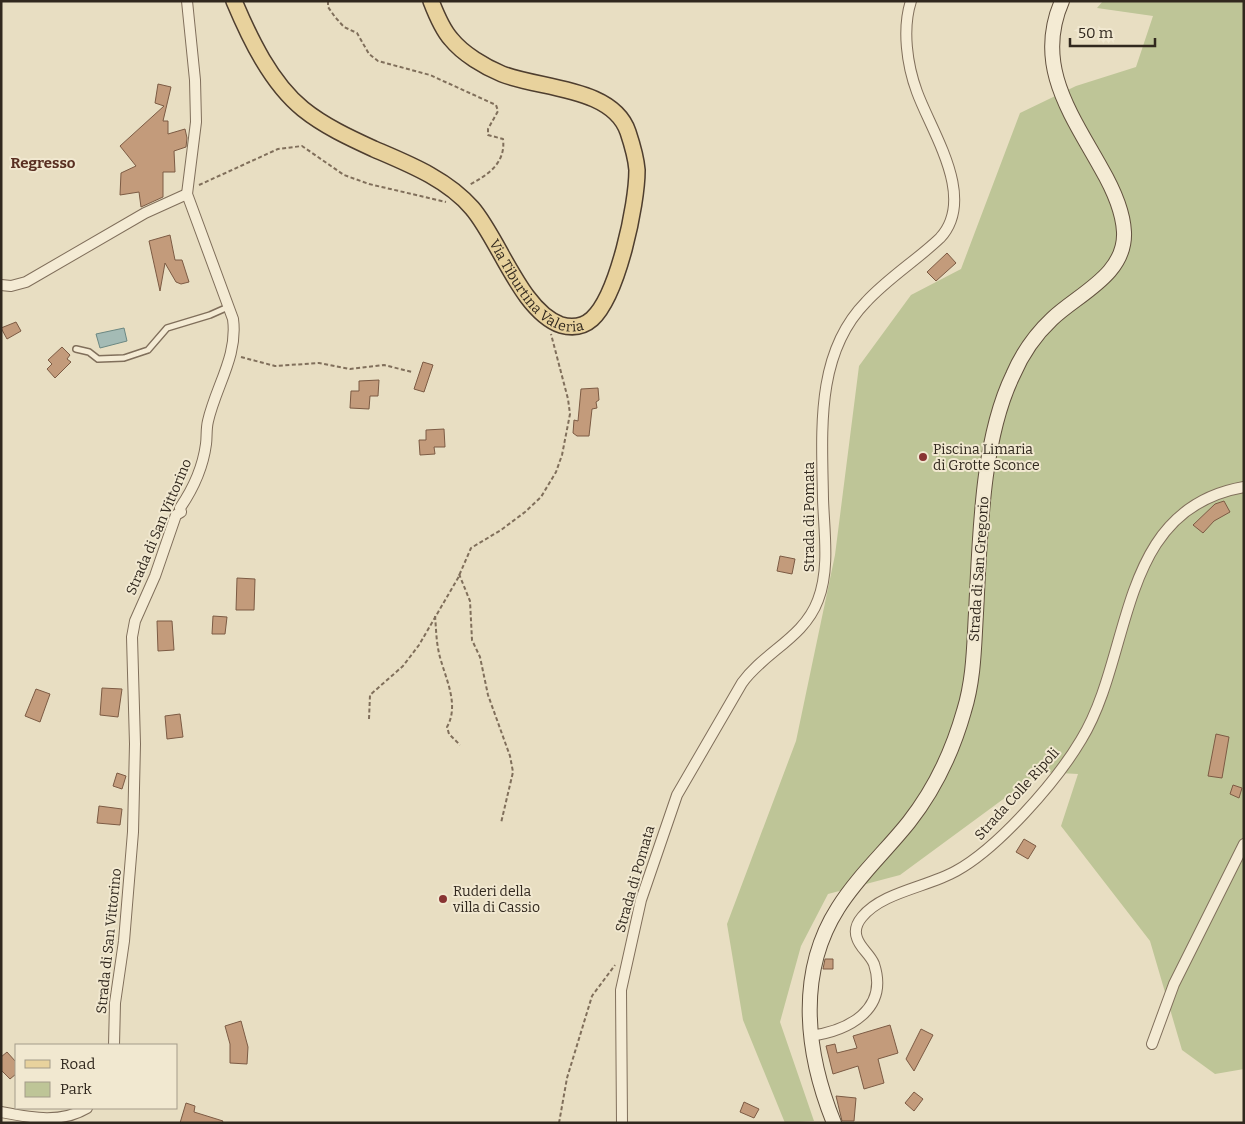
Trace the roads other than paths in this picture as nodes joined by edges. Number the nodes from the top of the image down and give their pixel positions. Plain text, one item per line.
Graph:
1 (187, 1) edge
2 (234, 1) edge
3 (431, 1) edge
4 (911, 1) edge
5 (1062, 1) edge
6 (188, 192) junction
7 (1, 285) edge
8 (228, 307) junction
9 (76, 349) dead end
10 (1244, 487) edge
11 (1244, 844) edge
12 (810, 1036) junction
13 (114, 1044) edge
14 (1152, 1044) dead end
15 (85, 1109) edge
16 (1, 1112) edge
17 (46, 1121) edge
18 (622, 1123) edge
19 (834, 1123) edge

1 - 6 street, Strada di San Vittorino
2 - 3 main road, Via Tiburtina Valeria
4 - 18 street, Strada di Pomata
5 - 12 street, Strada di San Gregorio
6 - 7 street
6 - 8 street, Strada di San Vittorino
8 - 9 lane
8 - 13 street, Strada di San Vittorino
10 - 12 street, Strada Colle Ripoli
11 - 14 street
12 - 19 street, Strada di San Gregorio
15 - 17 street
16 - 17 street

